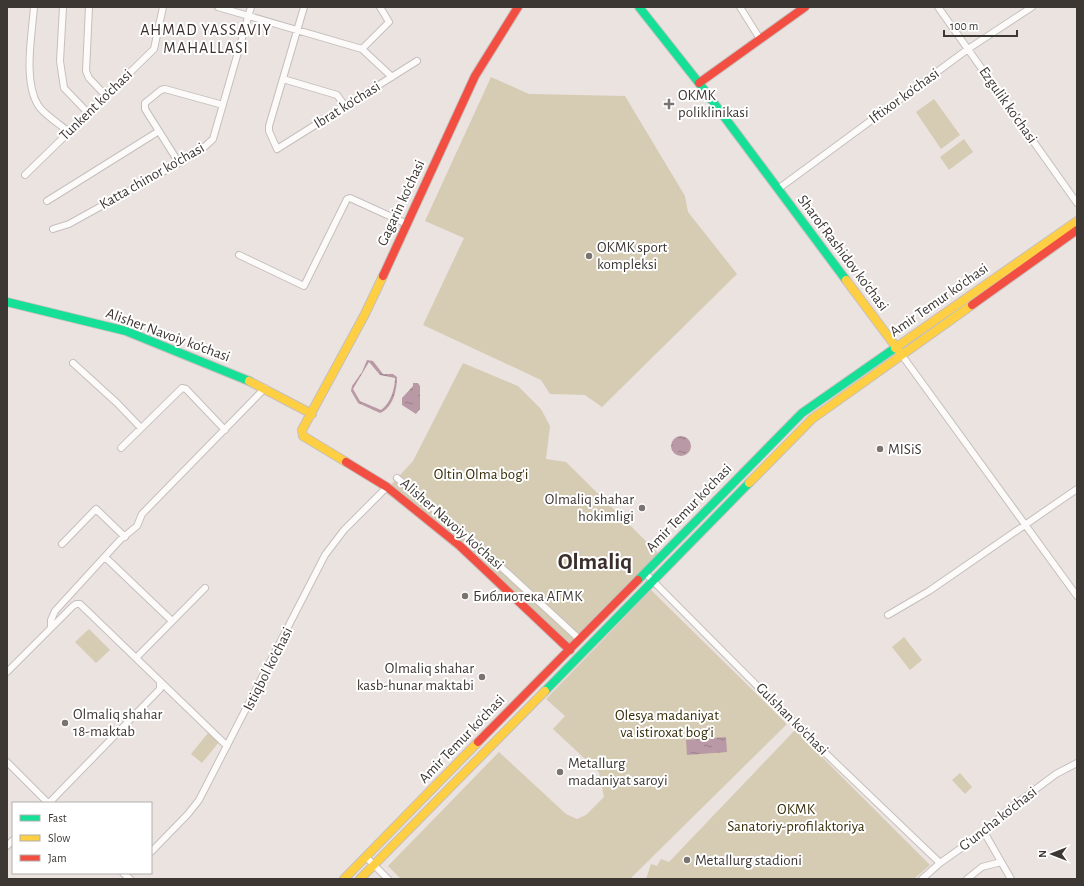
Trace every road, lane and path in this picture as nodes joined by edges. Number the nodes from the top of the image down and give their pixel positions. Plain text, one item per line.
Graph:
1 (34, 7) edge
2 (63, 7) edge
3 (90, 7) edge
4 (163, 7) edge
5 (218, 7) edge
6 (250, 7) edge
7 (304, 7) edge
8 (380, 7) edge
9 (518, 7) edge
10 (639, 7) edge
11 (740, 7) edge
12 (805, 7) edge
13 (938, 7) edge
14 (1032, 7) edge
15 (248, 16) junction
16 (297, 30) junction
17 (760, 39) junction
18 (362, 49) junction
19 (968, 49) junction
20 (417, 61) dead end
21 (392, 77) junction
22 (283, 79) junction
23 (699, 83) junction
24 (106, 96) junction
25 (223, 105) junction
26 (345, 106) junction
27 (88, 113) junction
28 (159, 131) junction
29 (68, 132) junction
30 (179, 163) junction
31 (25, 175) dead end
32 (778, 189) junction
33 (47, 201) dead end
34 (1077, 204) edge
35 (1077, 221) edge
36 (407, 224) junction
37 (53, 229) dead end
38 (1077, 230) edge
39 (239, 256) dead end
40 (7, 302) edge
41 (899, 351) junction
42 (73, 363) dead end
43 (265, 388) junction
44 (312, 414) junction
45 (141, 428) junction
46 (225, 430) junction
47 (303, 436) joint
48 (121, 448) dead end
49 (397, 478) dead end
50 (387, 487) junction
51 (1077, 489) edge
52 (1026, 525) junction
53 (125, 537) junction
54 (62, 544) dead end
55 (105, 557) junction
56 (645, 573) junction
57 (652, 580) junction
58 (205, 588) dead end
59 (1077, 596) edge
60 (888, 615) dead end
61 (172, 622) junction
62 (52, 627) junction
63 (576, 636) dead end
64 (570, 650) junction
65 (136, 658) junction
66 (7, 672) edge
67 (160, 683) junction
68 (534, 686) junction
69 (541, 694) junction
70 (227, 746) junction
71 (468, 754) junction
72 (477, 759) junction
73 (7, 762) edge
74 (1077, 763) edge
75 (48, 802) edge
76 (50, 802) edge
77 (984, 832) junction
78 (152, 851) edge
79 (366, 857) junction
80 (1001, 862) junction
81 (940, 863) junction
82 (374, 865) junction
83 (344, 879) edge
84 (360, 879) edge
85 (388, 879) edge
86 (922, 879) edge
87 (966, 879) edge
88 (1011, 879) edge

1 - 29 street
2 - 27 street
3 - 24 street
4 - 24 street, Tunkent ko'chasi
5 - 15 street
6 - 15 street, Katta chinor ko'chasi
7 - 16 street
8 - 18 street
9 - 36 main road, Gagarin ko'chasi
10 - 23 main road, Sharof Rashidov ko'chasi
11 - 17 street
12 - 17 main road
13 - 19 street, Ezgulik ko'chasi
14 - 19 street, Iftixor ko'chasi
15 - 16 street
15 - 25 street, Katta chinor ko'chasi
16 - 18 street
16 - 22 street
17 - 23 main road
18 - 21 street
19 - 32 street, Iftixor ko'chasi
19 - 34 street, Ezgulik ko'chasi
20 - 21 street, Ibrat ko'chasi
21 - 26 street, Ibrat ko'chasi
22 - 26 street
22 - 26 street, Ibrat ko'chasi
23 - 32 main road, Sharof Rashidov ko'chasi
24 - 27 street, Tunkent ko'chasi
25 - 28 street
25 - 30 street, Katta chinor ko'chasi
27 - 29 street, Tunkent ko'chasi
28 - 30 street
28 - 33 street
29 - 31 street, Tunkent ko'chasi
30 - 37 street, Katta chinor ko'chasi
32 - 41 main road, Sharof Rashidov ko'chasi
35 - 41 main road, Amir Temur ko'chasi
36 - 39 street
36 - 44 main road, Gagarin ko'chasi
38 - 41 main road, Amir Temur ko'chasi
40 - 43 main road, Alisher Navoiy ko'chasi
41 - 52 street, Sharof Rashidov ko'chasi
41 - 56 main road, Amir Temur ko'chasi
41 - 57 main road, Amir Temur ko'chasi
42 - 45 street
43 - 44 main road, Alisher Navoiy ko'chasi
43 - 46 street
44 - 47 main road, Gagarin ko'chasi
45 - 46 street
45 - 48 street
46 - 53 street
47 - 50 main road, Alisher Navoiy ko'chasi
49 - 63 street
50 - 64 main road, Alisher Navoiy ko'chasi
50 - 70 street, Istiqbol ko'chasi
51 - 52 street
52 - 59 street, Sharof Rashidov ko'chasi
52 - 60 street
53 - 54 street
53 - 55 street
55 - 61 street
55 - 62 street
56 - 57 street, Gulshan ko'chasi
56 - 64 main road, Amir Temur ko'chasi
57 - 69 main road, Amir Temur ko'chasi
57 - 81 street, Gulshan ko'chasi
58 - 61 street
61 - 65 street
62 - 65 street
62 - 66 street
64 - 68 main road, Amir Temur ko'chasi
65 - 67 street
67 - 70 street
67 - 76 street
68 - 69 main road
68 - 71 main road, Amir Temur ko'chasi
69 - 72 main road, Amir Temur ko'chasi
70 - 78 street, Istiqbol ko'chasi
71 - 72 main road
71 - 79 main road, Amir Temur ko'chasi
72 - 82 main road, Amir Temur ko'chasi
73 - 75 street
74 - 77 street, G‘uncha ko'chasi
77 - 80 street
77 - 81 street, G‘uncha ko'chasi
79 - 82 street
79 - 83 main road, Amir Temur ko'chasi
80 - 87 street
80 - 88 street
81 - 86 street, G‘uncha ko'chasi
82 - 84 main road, Amir Temur ko'chasi
82 - 85 street

